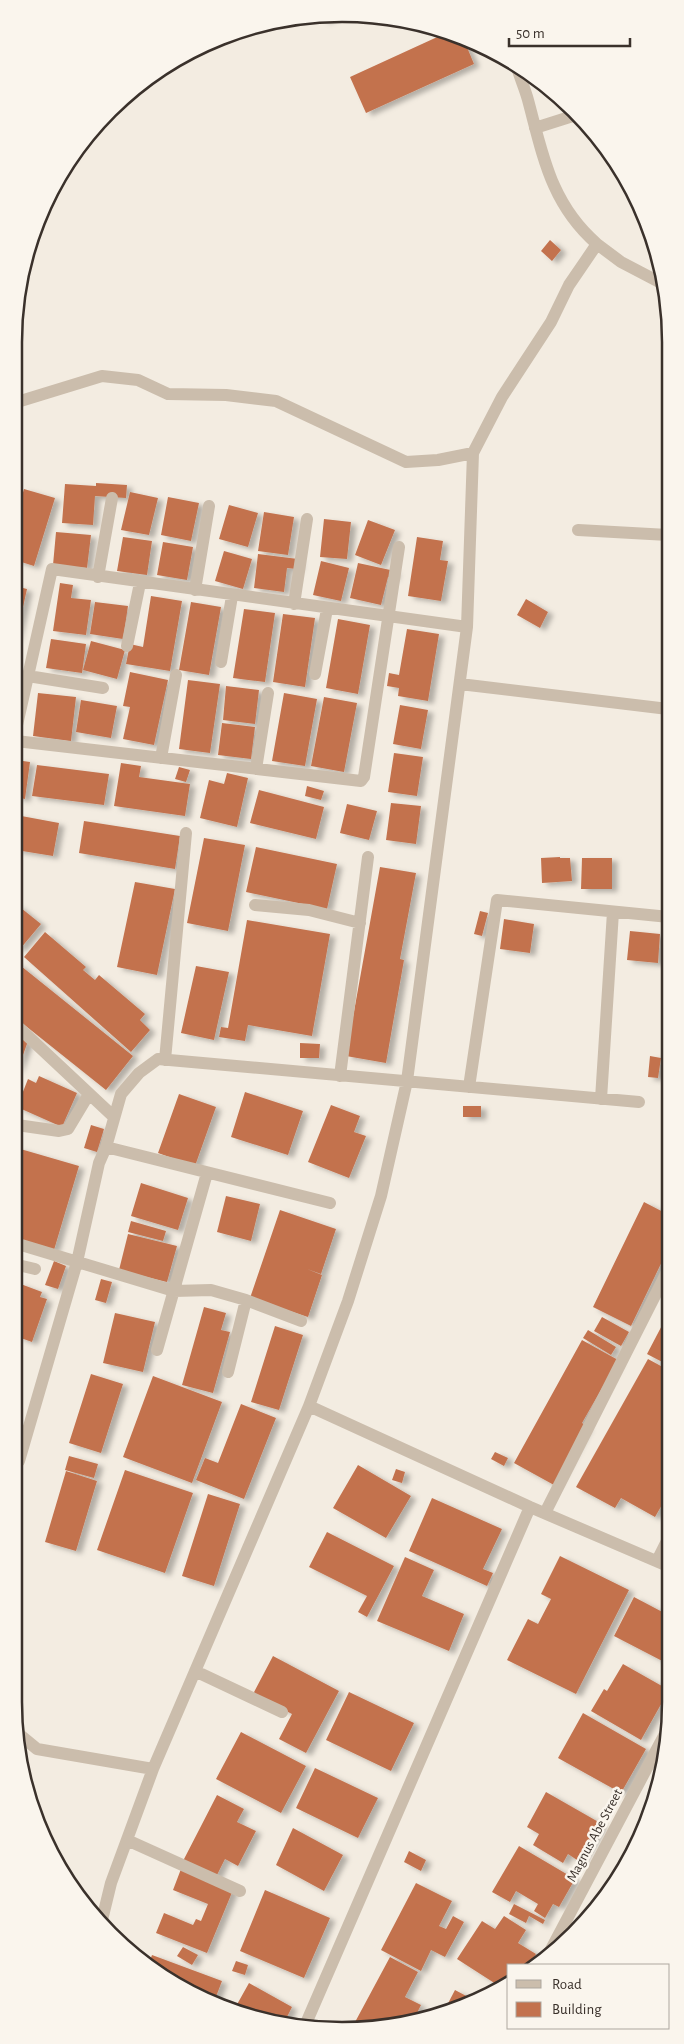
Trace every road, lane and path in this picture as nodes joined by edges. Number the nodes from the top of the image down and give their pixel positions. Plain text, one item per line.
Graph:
1 (521, 77) edge
2 (569, 117) edge
3 (535, 128) junction
4 (597, 244) junction
5 (655, 280) edge
6 (22, 401) edge
7 (473, 453) junction
8 (112, 498) dead end
9 (209, 506) dead end
10 (307, 519) dead end
11 (578, 530) dead end
12 (662, 535) edge
13 (399, 547) dead end
14 (98, 577) junction
15 (140, 583) junction
16 (195, 590) junction
17 (232, 596) junction
18 (294, 604) junction
19 (327, 609) junction
20 (389, 617) junction
21 (467, 628) junction
22 (127, 646) dead end
23 (221, 662) dead end
24 (315, 674) dead end
25 (176, 675) dead end
26 (28, 676) junction
27 (460, 684) junction
28 (103, 688) dead end
29 (268, 693) dead end
30 (22, 705) edge
31 (662, 709) edge
32 (22, 741) edge
33 (161, 758) junction
34 (256, 769) junction
35 (186, 833) dead end
36 (368, 857) dead end
37 (255, 905) dead end
38 (613, 912) junction
39 (662, 916) edge
40 (360, 923) junction
41 (22, 1031) edge
42 (165, 1060) junction
43 (340, 1076) junction
44 (407, 1081) junction
45 (469, 1087) junction
46 (89, 1094) junction
47 (602, 1099) junction
48 (639, 1102) dead end
49 (114, 1117) junction
50 (22, 1126) edge
51 (106, 1147) junction
52 (207, 1173) junction
53 (330, 1203) dead end
54 (22, 1245) edge
55 (77, 1262) junction
56 (22, 1266) edge
57 (35, 1269) dead end
58 (662, 1282) edge
59 (174, 1291) junction
60 (246, 1300) junction
61 (301, 1322) dead end
62 (157, 1350) dead end
63 (228, 1372) dead end
64 (309, 1406) junction
65 (22, 1451) edge
66 (530, 1507) junction
67 (545, 1513) junction
68 (662, 1551) edge
69 (657, 1561) junction
70 (662, 1563) edge
71 (195, 1671) junction
72 (282, 1712) dead end
73 (24, 1739) edge
74 (659, 1746) edge
75 (153, 1768) junction
76 (127, 1840) junction
77 (240, 1891) dead end
78 (103, 1914) edge
79 (557, 1939) edge
80 (308, 2020) edge

1 - 3 street
2 - 3 street
3 - 4 street
4 - 5 street
4 - 7 street
6 - 7 street
7 - 21 street
8 - 14 street
9 - 16 street
10 - 18 street
11 - 12 street
13 - 20 street
14 - 15 street
14 - 26 street
15 - 16 street
15 - 22 street
16 - 17 street
17 - 18 street
17 - 23 street
18 - 19 street
19 - 20 street
19 - 24 street
20 - 21 street
20 - 34 street
21 - 27 street
25 - 33 street
26 - 28 street
26 - 30 street
27 - 31 street
27 - 44 street
29 - 34 street
32 - 33 street
33 - 34 street
35 - 42 street
36 - 40 street
37 - 40 street
38 - 39 street
38 - 45 street
38 - 47 street
40 - 43 street
41 - 46 street
42 - 43 street
42 - 49 street
43 - 44 street
44 - 45 street
44 - 64 street
45 - 47 street
46 - 49 street
46 - 50 street
47 - 48 street
49 - 51 street
51 - 52 street
51 - 55 street
52 - 53 street
52 - 59 street
54 - 55 street
55 - 59 street
55 - 65 street
56 - 57 street
58 - 67 street
59 - 60 street
59 - 62 street
60 - 61 street
60 - 63 street
64 - 66 street
64 - 71 street
66 - 67 street
66 - 80 street
67 - 69 street
68 - 69 street
69 - 70 street
71 - 72 street
71 - 75 street
73 - 75 street
74 - 79 street, Magnus Abe Street
75 - 76 street
76 - 77 street
76 - 78 street

